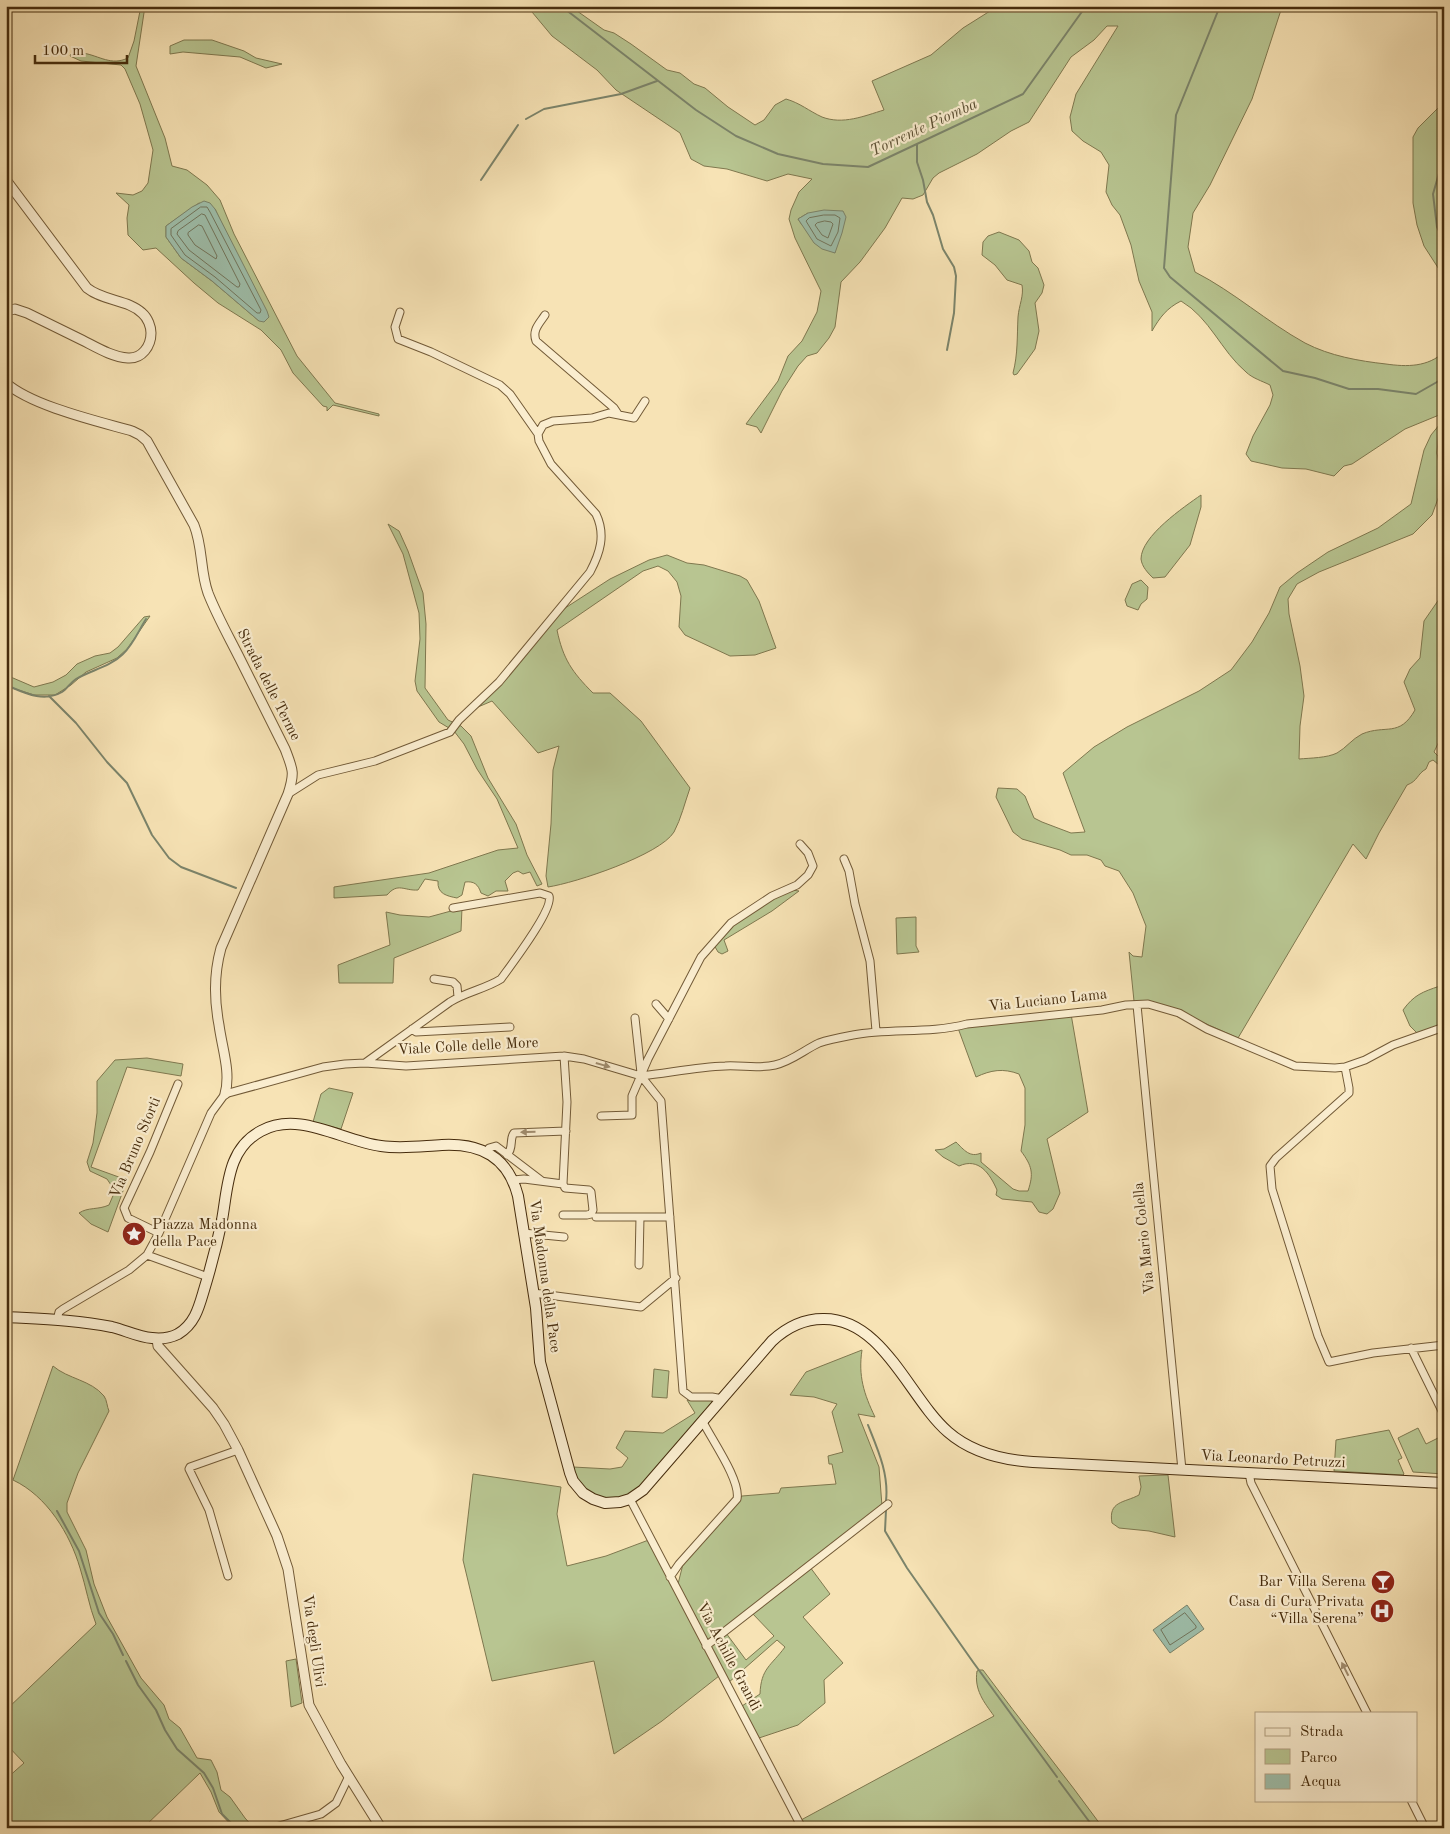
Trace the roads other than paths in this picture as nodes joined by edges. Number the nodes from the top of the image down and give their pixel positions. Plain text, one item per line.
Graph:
1 (6, 180) edge
2 (6, 311) edge
3 (400, 312) dead end
4 (545, 315) dead end
5 (6, 383) edge
6 (645, 401) dead end
7 (618, 414) junction
8 (538, 434) junction
9 (288, 794) junction
10 (800, 844) dead end
11 (844, 859) dead end
12 (453, 908) dead end
13 (434, 980) dead end
14 (458, 997) junction
15 (656, 1004) dead end
16 (1136, 1004) junction
17 (635, 1018) dead end
18 (670, 1019) junction
19 (510, 1027) dead end
20 (1444, 1027) edge
21 (412, 1029) junction
22 (876, 1031) junction
23 (564, 1056) junction
24 (365, 1063) junction
25 (1345, 1067) junction
26 (641, 1076) junction
27 (178, 1084) dead end
28 (225, 1094) junction
29 (601, 1116) dead end
30 (566, 1131) junction
31 (487, 1152) junction
32 (508, 1154) junction
33 (513, 1180) junction
34 (542, 1182) junction
35 (563, 1184) junction
36 (563, 1215) dead end
37 (596, 1217) dead end
38 (640, 1217) junction
39 (670, 1217) junction
40 (159, 1233) junction
41 (523, 1233) junction
42 (564, 1236) dead end
43 (147, 1255) junction
44 (639, 1265) dead end
45 (208, 1277) junction
46 (676, 1278) junction
47 (534, 1293) junction
48 (6, 1317) edge
49 (57, 1320) junction
50 (157, 1338) junction
51 (1444, 1345) edge
52 (1411, 1348) junction
53 (723, 1399) junction
54 (1444, 1415) edge
55 (703, 1422) junction
56 (238, 1450) junction
57 (1182, 1470) junction
58 (1249, 1474) junction
59 (1444, 1483) edge
60 (630, 1500) junction
61 (888, 1504) dead end
62 (228, 1576) dead end
63 (670, 1578) junction
64 (706, 1646) junction
65 (1366, 1712) edge
66 (350, 1776) junction
67 (1412, 1802) edge
68 (272, 1828) edge
69 (381, 1828) edge
70 (802, 1828) edge
71 (1425, 1828) edge

1 - 2 street
3 - 8 street
4 - 7 street
5 - 9 street, Strada delle Terme
6 - 7 street
7 - 8 street
8 - 9 street
9 - 28 street, Strada delle Terme
10 - 18 street
11 - 22 street
12 - 14 street
13 - 14 street
14 - 21 street
15 - 18 street
16 - 22 street, Via Luciano Lama
16 - 25 street, Via Luciano Lama
16 - 57 street, Via Mario Colella
17 - 26 street
18 - 26 street
19 - 21 street
20 - 25 street, Via Luciano Lama
21 - 24 street
22 - 26 street, Via Luciano Lama
23 - 24 street, Viale Colle delle More
23 -> 26 street, Viale Colle delle More
23 - 30 street
24 - 28 street, Viale Colle delle More
25 - 52 street
26 - 29 street
26 - 39 street
27 - 40 street, Via Bruno Storti
28 - 40 street
30 -> 32 street
30 - 35 street
31 - 32 street
31 - 33 main road, Via Madonna della Pace
31 - 45 main road, Via Madonna della Pace
32 - 34 street
33 - 34 street
33 - 41 main road, Via Madonna della Pace
34 - 35 street
35 - 36 street
37 - 38 street
38 - 39 street
38 - 44 street
39 - 46 street
40 - 43 street
41 - 42 street
41 - 47 main road, Via Madonna della Pace
43 - 45 street
43 - 49 street
45 - 50 main road, Via Madonna della Pace
46 - 47 street
46 - 53 street
47 - 60 main road, Via Madonna della Pace
48 - 49 main road, Via Madonna della Pace
49 - 50 main road, Via Madonna della Pace
50 - 56 street, Via degli Ulivi
51 - 52 street
52 - 54 street
53 - 55 main road
53 - 57 main road, Via Leonardo Petruzzi
55 - 60 main road
55 - 63 street
56 - 62 street
56 - 66 street, Via degli Ulivi
57 - 58 main road, Via Leonardo Petruzzi
58 - 59 main road, Via Leonardo Petruzzi
65 -> 58 street
60 - 63 street, Via Achille Grandi
61 - 64 street
63 - 64 street, Via Achille Grandi
64 - 70 street, Via Achille Grandi
66 - 68 street
66 - 69 street, Via degli Ulivi
67 - 71 street

